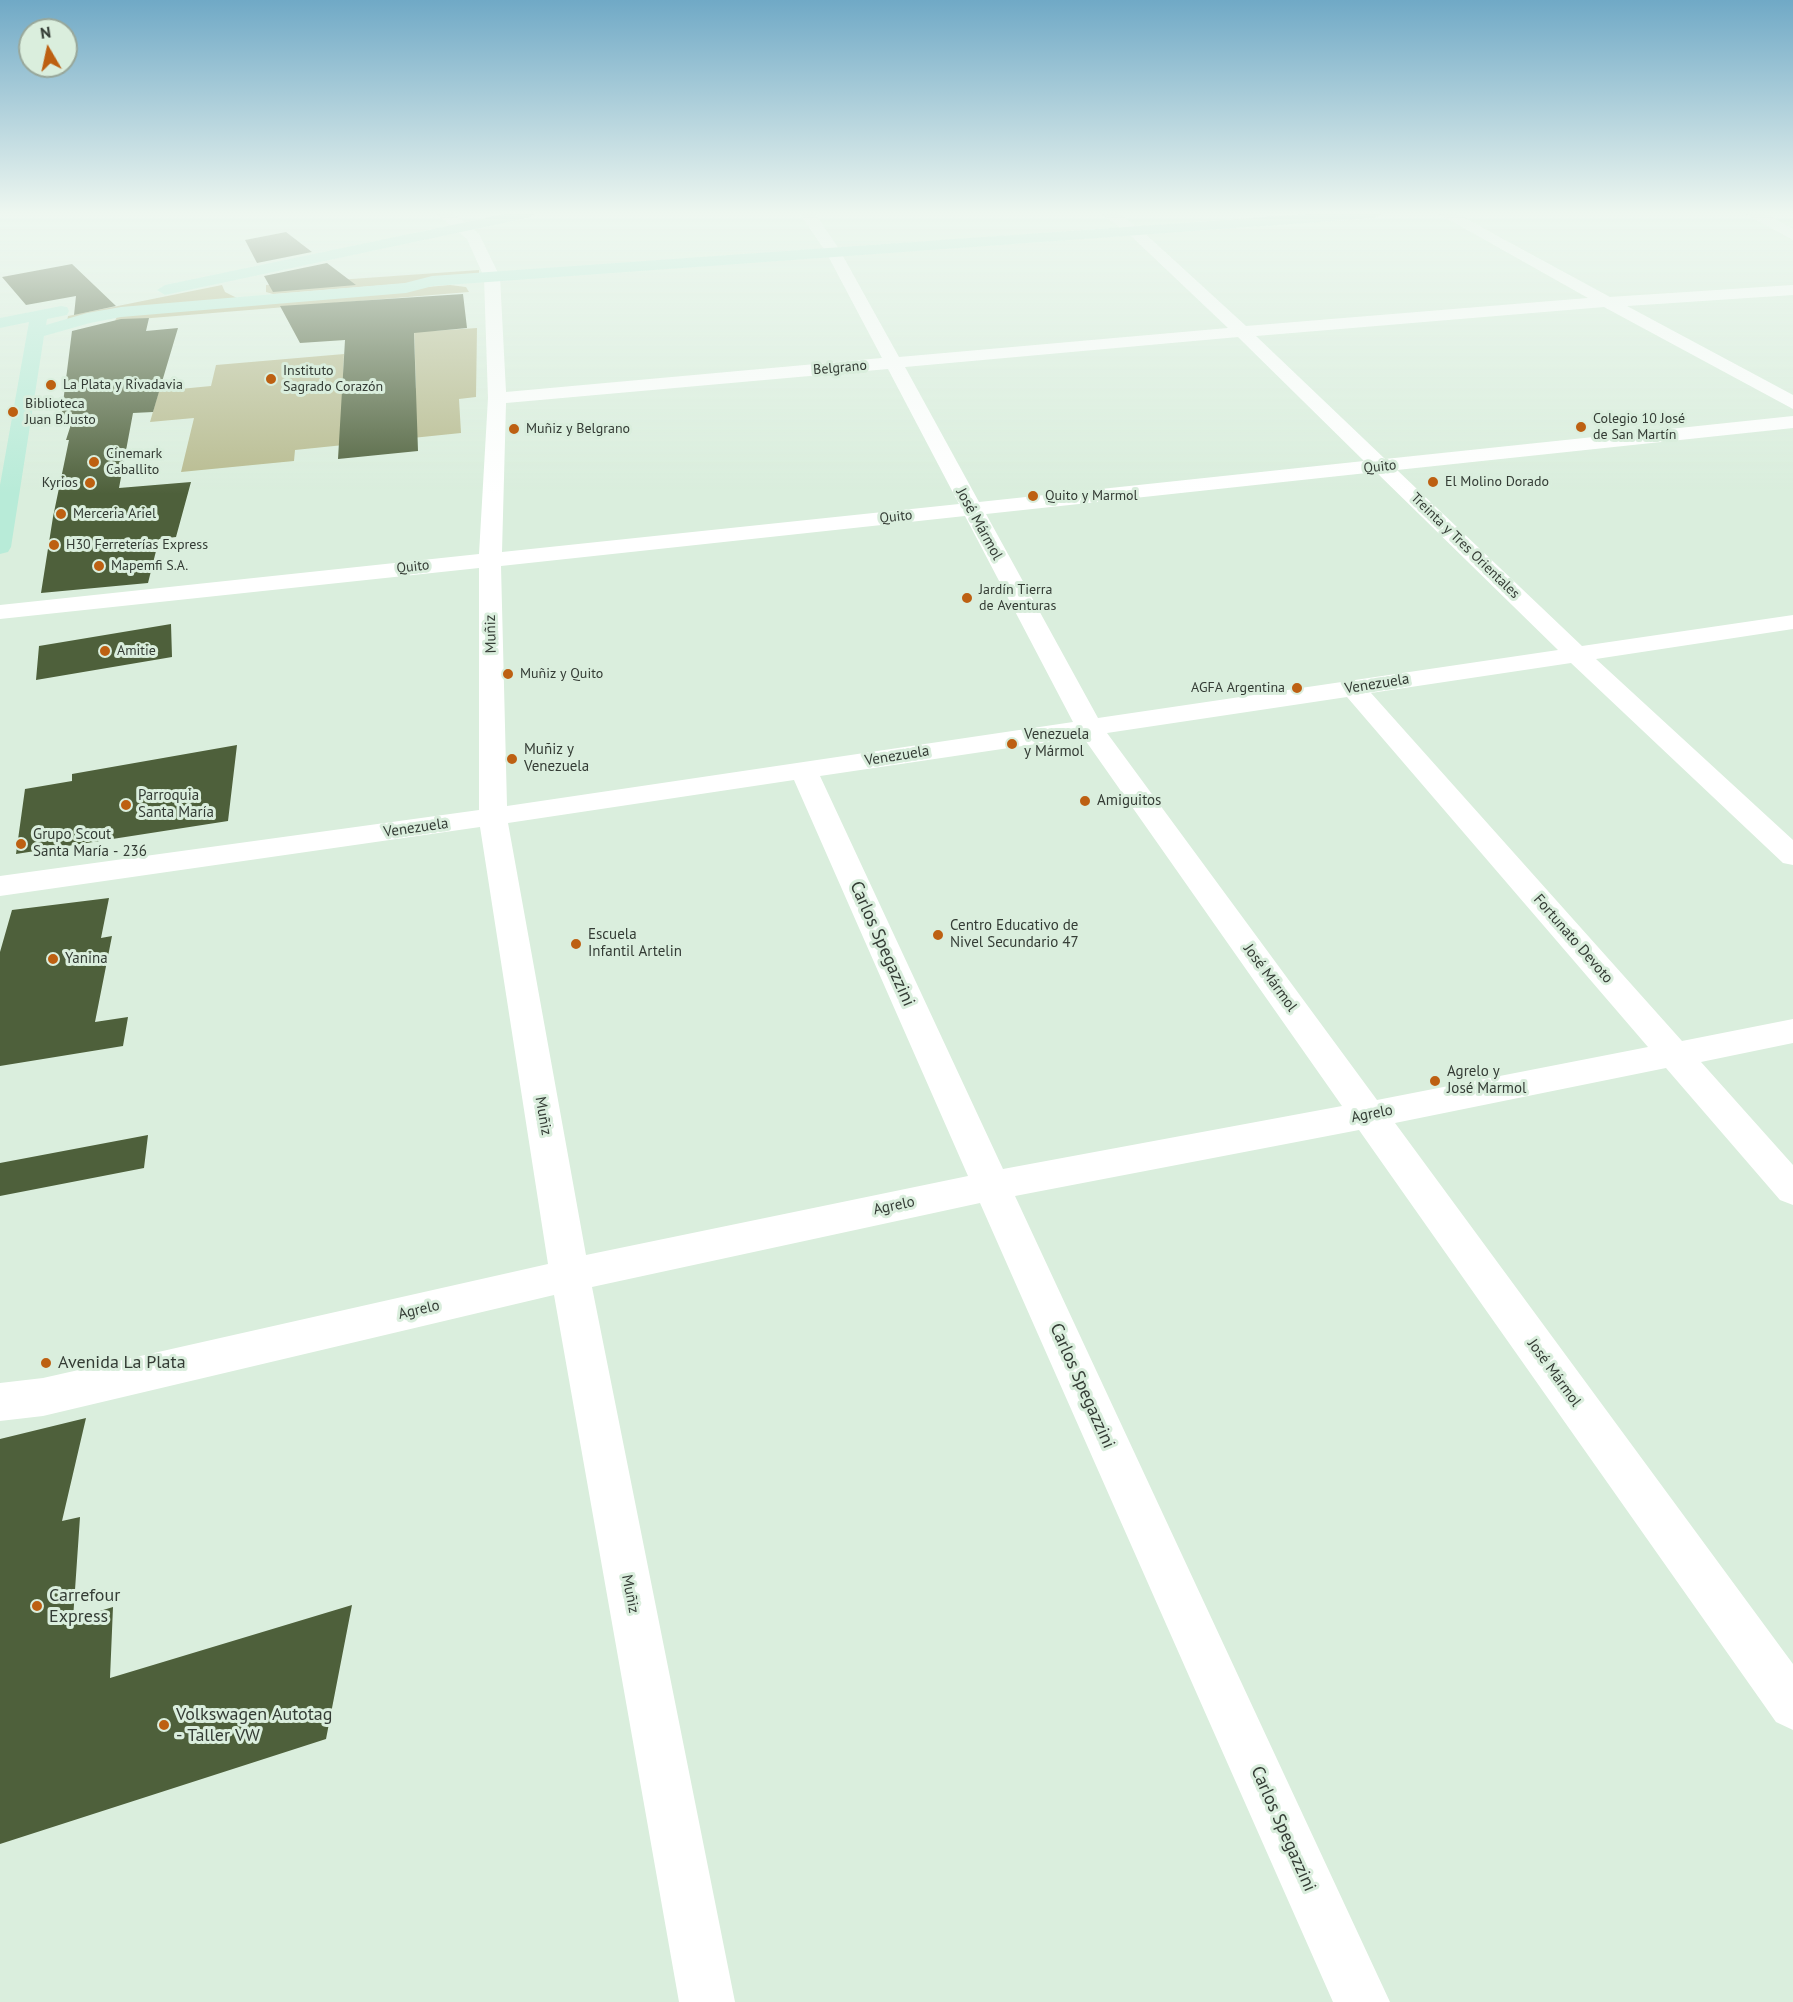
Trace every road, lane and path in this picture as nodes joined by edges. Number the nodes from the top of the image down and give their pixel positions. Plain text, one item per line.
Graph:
1 (105, 307) edge
2 (172, 307) edge
3 (493, 307) edge
4 (863, 307) edge
5 (1216, 307) edge
6 (1520, 307) edge
7 (1618, 307) edge
8 (0, 323) edge
9 (38, 324) junction
10 (1242, 332) junction
11 (892, 363) junction
12 (497, 398) junction
13 (1793, 403) edge
14 (1793, 422) edge
15 (1384, 467) junction
16 (970, 509) junction
17 (0, 547) edge
18 (490, 559) junction
19 (0, 612) edge
20 (1793, 622) edge
21 (1576, 654) junction
22 (1353, 688) junction
23 (1090, 728) junction
24 (803, 770) junction
25 (493, 817) junction
26 (1793, 856) edge
27 (0, 886) edge
28 (1793, 1030) edge
29 (1675, 1054) junction
30 (1368, 1115) junction
31 (991, 1186) junction
32 (1793, 1190) edge
33 (570, 1275) junction
34 (0, 1402) edge
35 (1793, 1705) edge
36 (707, 2002) edge
37 (1362, 2002) edge

1 - 9 main road
2 - 9 main road
3 - 12 street, Muñiz
4 - 11 street, José Mármol
5 - 10 street, Treinta y Tres Orientales
6 - 10 street, Belgrano
7 - 13 street
8 - 9 main road
9 - 17 main road
10 - 11 street, Belgrano
10 - 15 street, Treinta y Tres Orientales
11 - 12 street, Belgrano
11 - 16 street, José Mármol
12 - 18 street, Muñiz
14 - 15 street, Quito
15 - 16 street, Quito
15 - 21 street, Treinta y Tres Orientales
16 - 18 street, Quito
16 - 23 street, José Mármol
18 - 19 street, Quito
18 - 25 street, Muñiz
20 - 21 street, Venezuela
21 - 22 street, Venezuela
21 - 26 street, Treinta y Tres Orientales
22 - 23 street, Venezuela
22 - 29 street, Fortunato Devoto
23 - 24 street, Venezuela
23 - 30 street, José Mármol
24 - 25 street, Venezuela
24 - 31 street, Carlos Spegazzini
25 - 27 street, Venezuela
25 - 33 street, Muñiz
28 - 29 street, Agrelo
29 - 30 street, Agrelo
29 - 32 street, Fortunato Devoto
30 - 31 street, Agrelo
30 - 35 street, José Mármol
31 - 33 street, Agrelo
31 - 37 street, Carlos Spegazzini
33 - 34 street, Agrelo
33 - 36 street, Muñiz

